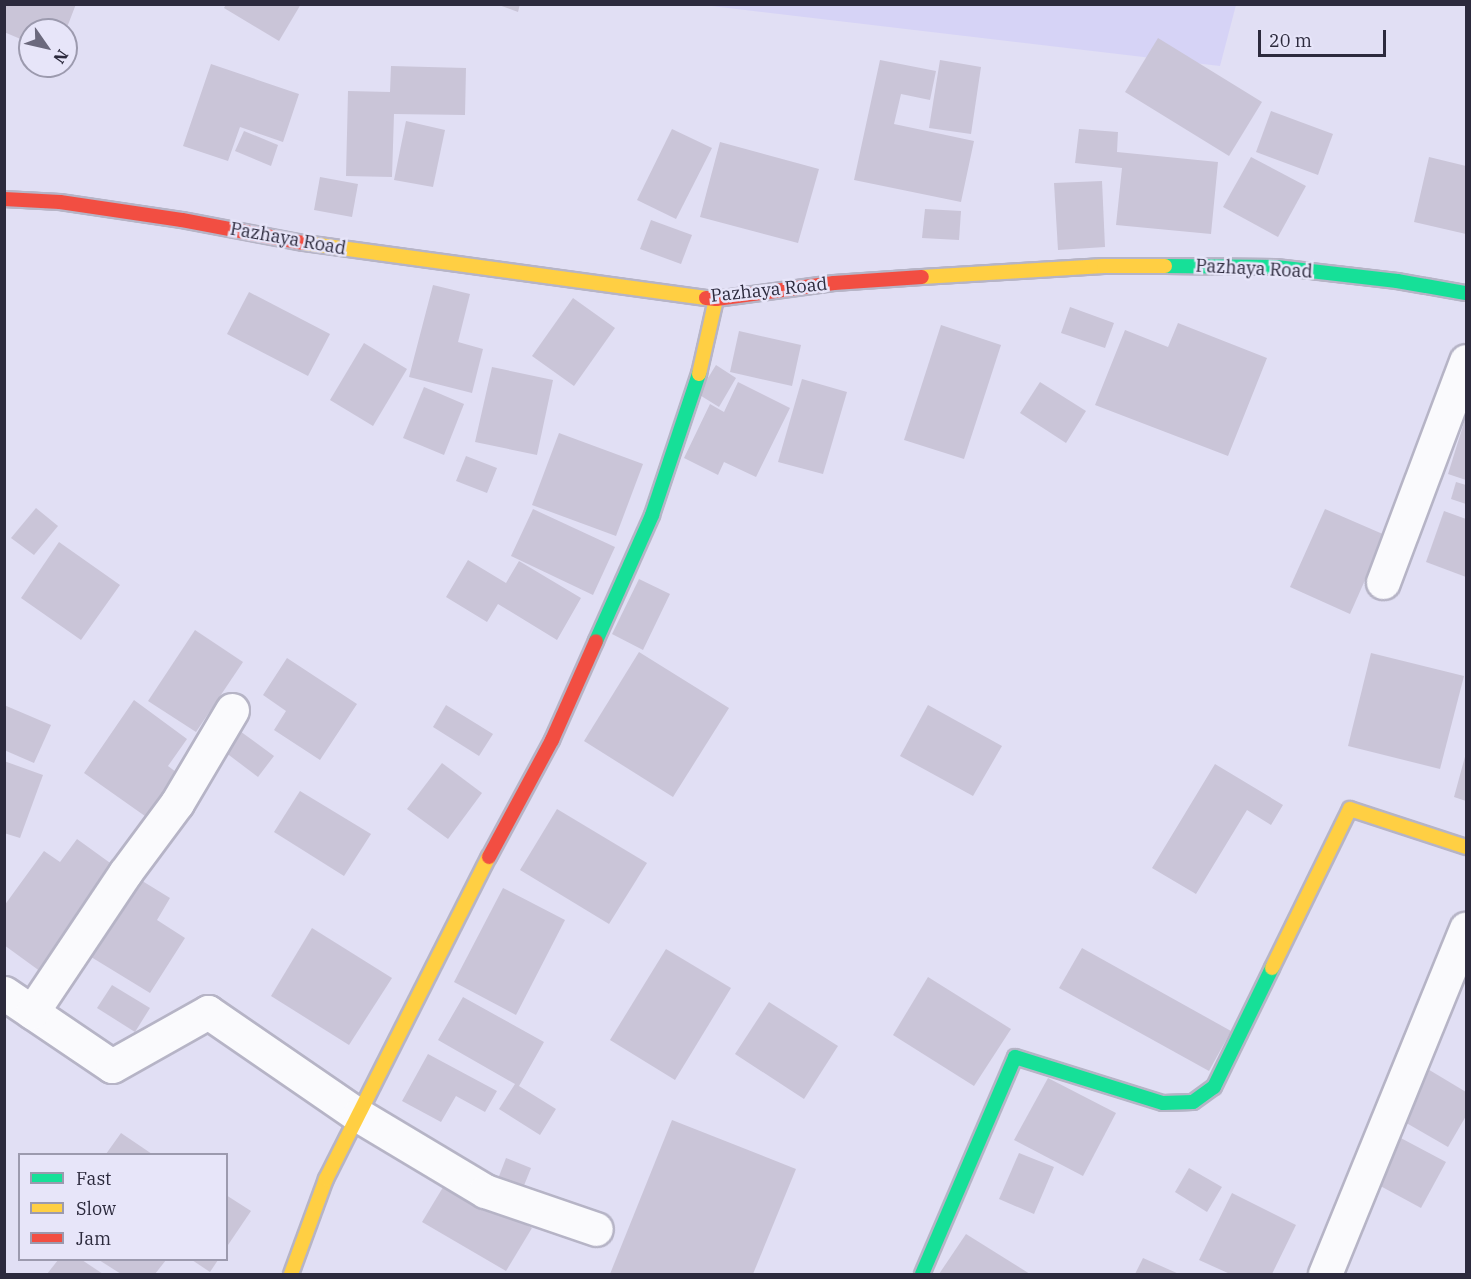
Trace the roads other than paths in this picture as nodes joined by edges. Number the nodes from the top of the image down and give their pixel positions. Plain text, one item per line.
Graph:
1 (4, 199) edge
2 (1467, 293) edge
3 (716, 299) junction
4 (1467, 361) edge
5 (1383, 582) dead end
6 (232, 710) dead end
7 (1467, 847) edge
8 (1467, 929) edge
9 (4, 993) edge
10 (32, 1011) junction
11 (358, 1115) junction
12 (596, 1229) dead end
13 (291, 1275) edge
14 (922, 1275) edge
15 (1325, 1275) edge

1 - 3 street, Pazhaya Road
2 - 3 street, Pazhaya Road
3 - 11 street
4 - 5 street
6 - 10 street
7 - 14 street
8 - 15 street
9 - 10 street
10 - 11 street
11 - 12 street
11 - 13 street

